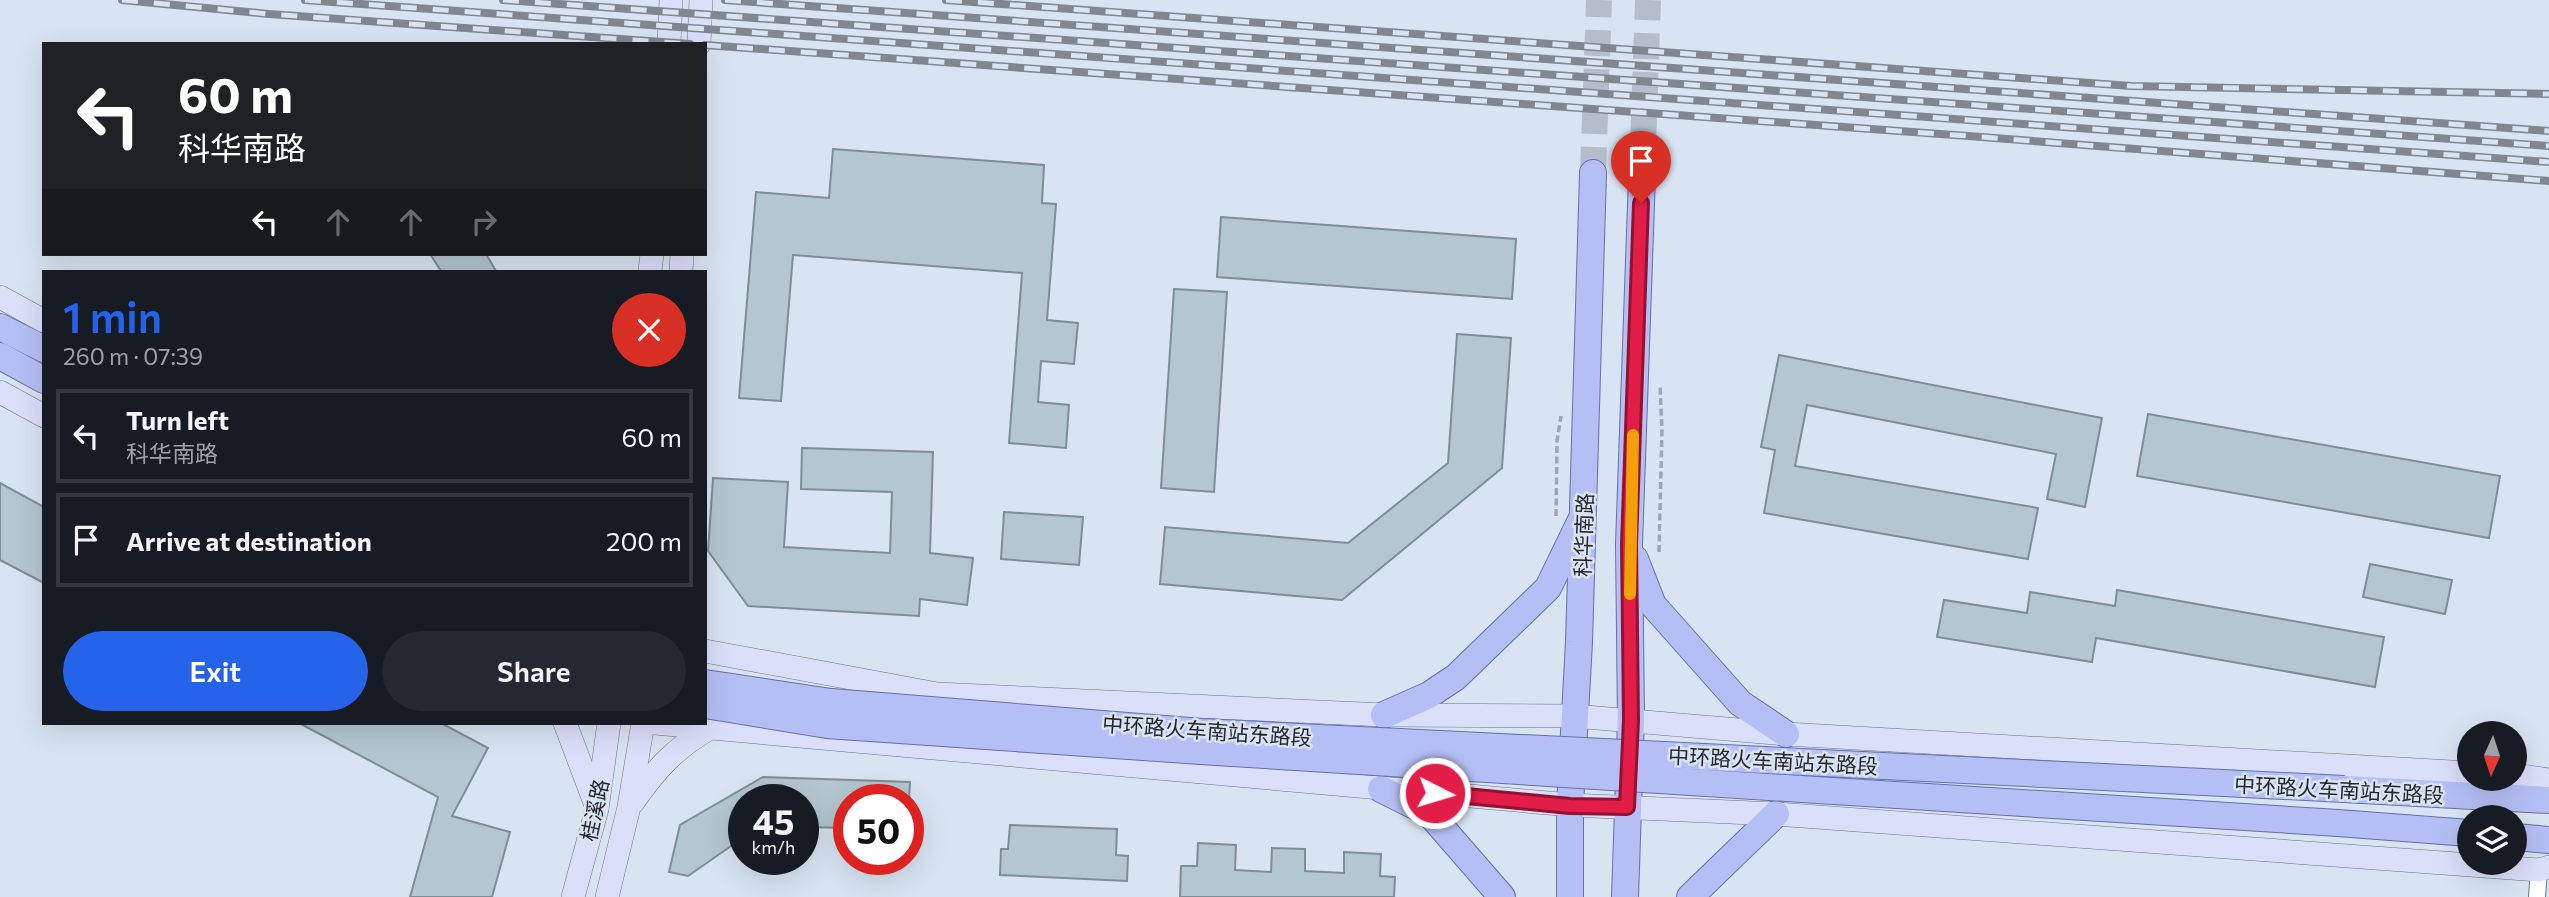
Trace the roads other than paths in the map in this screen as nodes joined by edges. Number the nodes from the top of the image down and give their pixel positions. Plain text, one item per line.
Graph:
1 (671, 0) edge
2 (701, 0) edge
3 (670, 42) edge
4 (699, 42) edge
5 (1593, 173) tunnel mouth
6 (1642, 176) tunnel mouth
7 (0, 297) edge
8 (42, 320) edge
9 (0, 327) edge
10 (42, 348) edge
11 (0, 356) edge
12 (42, 379) edge
13 (0, 392) edge
14 (42, 415) edge
15 (1583, 514) junction
16 (1629, 544) junction
17 (707, 651) edge
18 (707, 683) edge
19 (1384, 715) junction
20 (1574, 716) junction
21 (708, 717) edge
22 (1631, 720) junction
23 (566, 725) edge
24 (609, 725) edge
25 (642, 725) edge
26 (701, 725) edge
27 (1786, 734) junction
28 (2457, 772) edge
29 (2527, 777) edge
30 (2549, 780) edge
31 (1381, 789) junction
32 (2549, 800) edge
33 (1570, 806) junction
34 (629, 807) junction
35 (1627, 807) junction
36 (597, 809) junction
37 (1776, 814) junction
38 (2457, 832) edge
39 (2527, 838) edge
40 (2549, 840) edge
41 (2544, 869) edge
42 (573, 897) edge
43 (607, 897) edge
44 (1502, 897) edge
45 (1570, 897) edge
46 (1625, 897) edge
47 (1689, 897) edge
48 (2537, 897) edge

1 - 3 main road
2 - 4 main road
5 - 15 main road, 科华南路
6 - 16 main road
7 - 8 main road
9 - 10 main road
11 - 12 main road
13 - 14 main road
15 - 19 main road
15 - 20 main road, 科华南路
16 - 22 main road
16 - 27 main road
17 - 19 main road
18 - 32 main road, 中环路火车南站东路段, bridge
19 - 20 main road
20 - 22 main road
20 - 33 main road, 科华南路
21 - 31 main road
21 - 38 main road, 中环路火车南站东路段, bridge
22 - 27 main road
22 - 35 main road
23 - 36 main road
24 - 36 main road, 桂溪路
25 - 34 main road, 桂溪路
26 - 34 main road
27 - 28 main road
29 - 30 main road
31 - 33 main road
31 - 44 main road
33 - 35 main road
33 - 45 main road, 科华南路
34 - 43 main road, 桂溪路
35 - 37 main road
35 - 46 main road
36 - 42 main road, 桂溪路
37 - 41 main road
37 - 47 main road
39 - 40 main road
41 - 48 street

